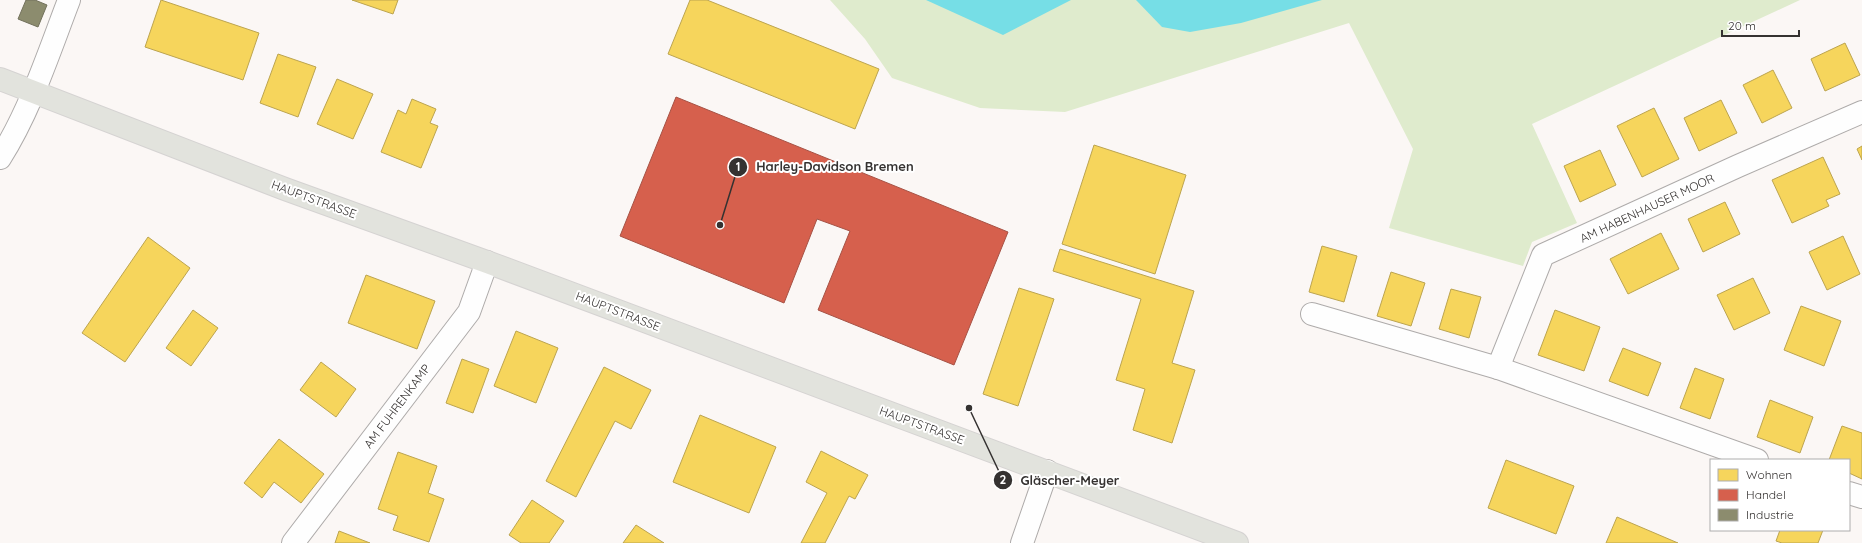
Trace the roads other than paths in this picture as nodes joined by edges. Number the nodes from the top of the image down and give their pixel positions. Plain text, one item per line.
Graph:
1 (69, 0) edge
2 (0, 79) edge
3 (33, 91) junction
4 (1862, 112) edge
5 (0, 158) edge
6 (488, 262) junction
7 (1312, 314) dead end
8 (1498, 368) junction
9 (1754, 459) edge
10 (1047, 471) junction
11 (1850, 493) edge
12 (1862, 497) edge
13 (293, 543) edge
14 (1022, 543) edge
15 (1237, 543) edge

1 - 3 street
2 - 3 main road, HAUPTSTRASSE
3 - 5 street
3 - 6 main road, HAUPTSTRASSE
4 - 8 street, AM HABENHAUSER MOOR
6 - 10 main road, HAUPTSTRASSE
6 - 13 street, AM FUHRENKAMP
7 - 8 street
8 - 9 street
10 - 14 street
10 - 15 main road, HAUPTSTRASSE
11 - 12 street

